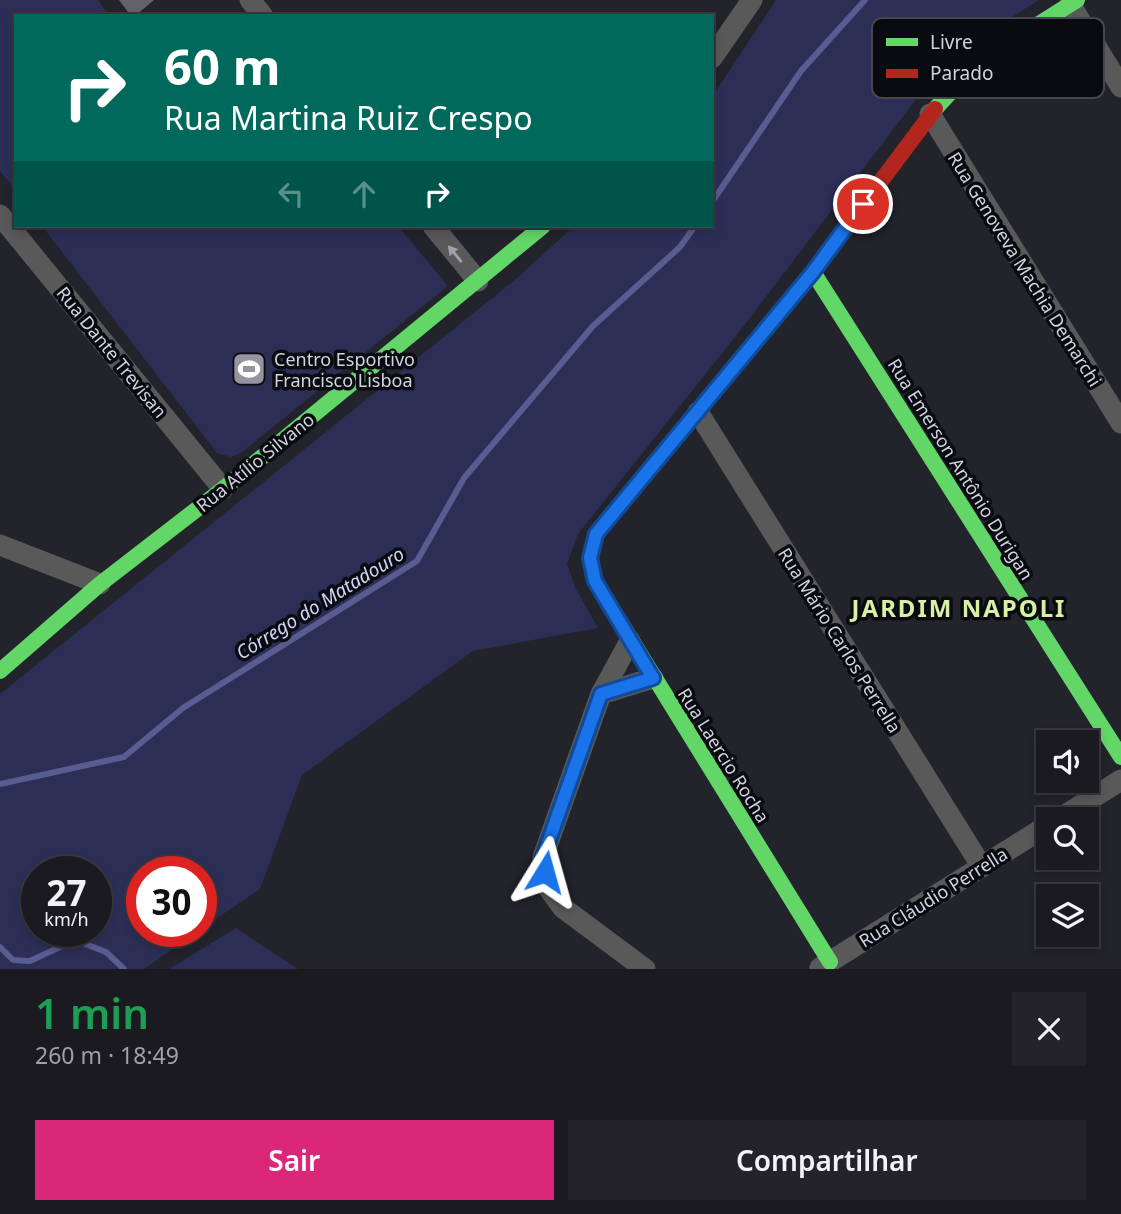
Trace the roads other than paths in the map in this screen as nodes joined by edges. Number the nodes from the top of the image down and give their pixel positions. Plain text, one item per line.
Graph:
1 (752, 0) edge
2 (1074, 2) edge
3 (1049, 18) edge
4 (1083, 18) edge
5 (714, 55) edge
6 (1104, 57) edge
7 (1121, 88) edge
8 (945, 98) edge
9 (930, 114) junction
10 (0, 215) edge
11 (435, 228) edge
12 (541, 228) edge
13 (813, 272) junction
14 (478, 281) junction
15 (698, 412) junction
16 (1121, 423) edge
17 (223, 489) junction
18 (0, 545) edge
19 (100, 584) junction
20 (630, 642) junction
21 (0, 671) edge
22 (653, 678) junction
23 (601, 694) junction
24 (1121, 757) edge
25 (1121, 780) edge
26 (1078, 807) edge
27 (1036, 833) edge
28 (982, 867) junction
29 (824, 965) edge
30 (645, 969) edge

1 - 5 street
2 - 3 street, Rua Laercio Rocha
2 - 4 street
6 - 7 street
8 - 9 street, Rua Laercio Rocha
9 - 13 street, Rua Laercio Rocha
9 - 16 street, Rua Genoveva Machia Demarchi
10 - 17 street, Rua Dante Trevisan
14 -> 11 street
12 - 14 street, Rua Atílio Silvano
13 - 15 street, Rua Laercio Rocha
13 - 24 street, Rua Emerson Antônio Durigan
14 - 17 street, Rua Atílio Silvano
15 - 20 street, Rua Laercio Rocha
15 - 28 street, Rua Mário Carlos Perrella
17 - 19 street, Rua Atílio Silvano
18 - 19 street
19 - 21 street, Rua Atílio Silvano
20 - 22 street, Rua Laercio Rocha
20 - 23 street
22 - 23 street
22 - 29 street, Rua Laercio Rocha
23 - 30 street
25 - 26 street
27 - 28 street, Rua Cláudio Perrella
28 - 29 street, Rua Cláudio Perrella

